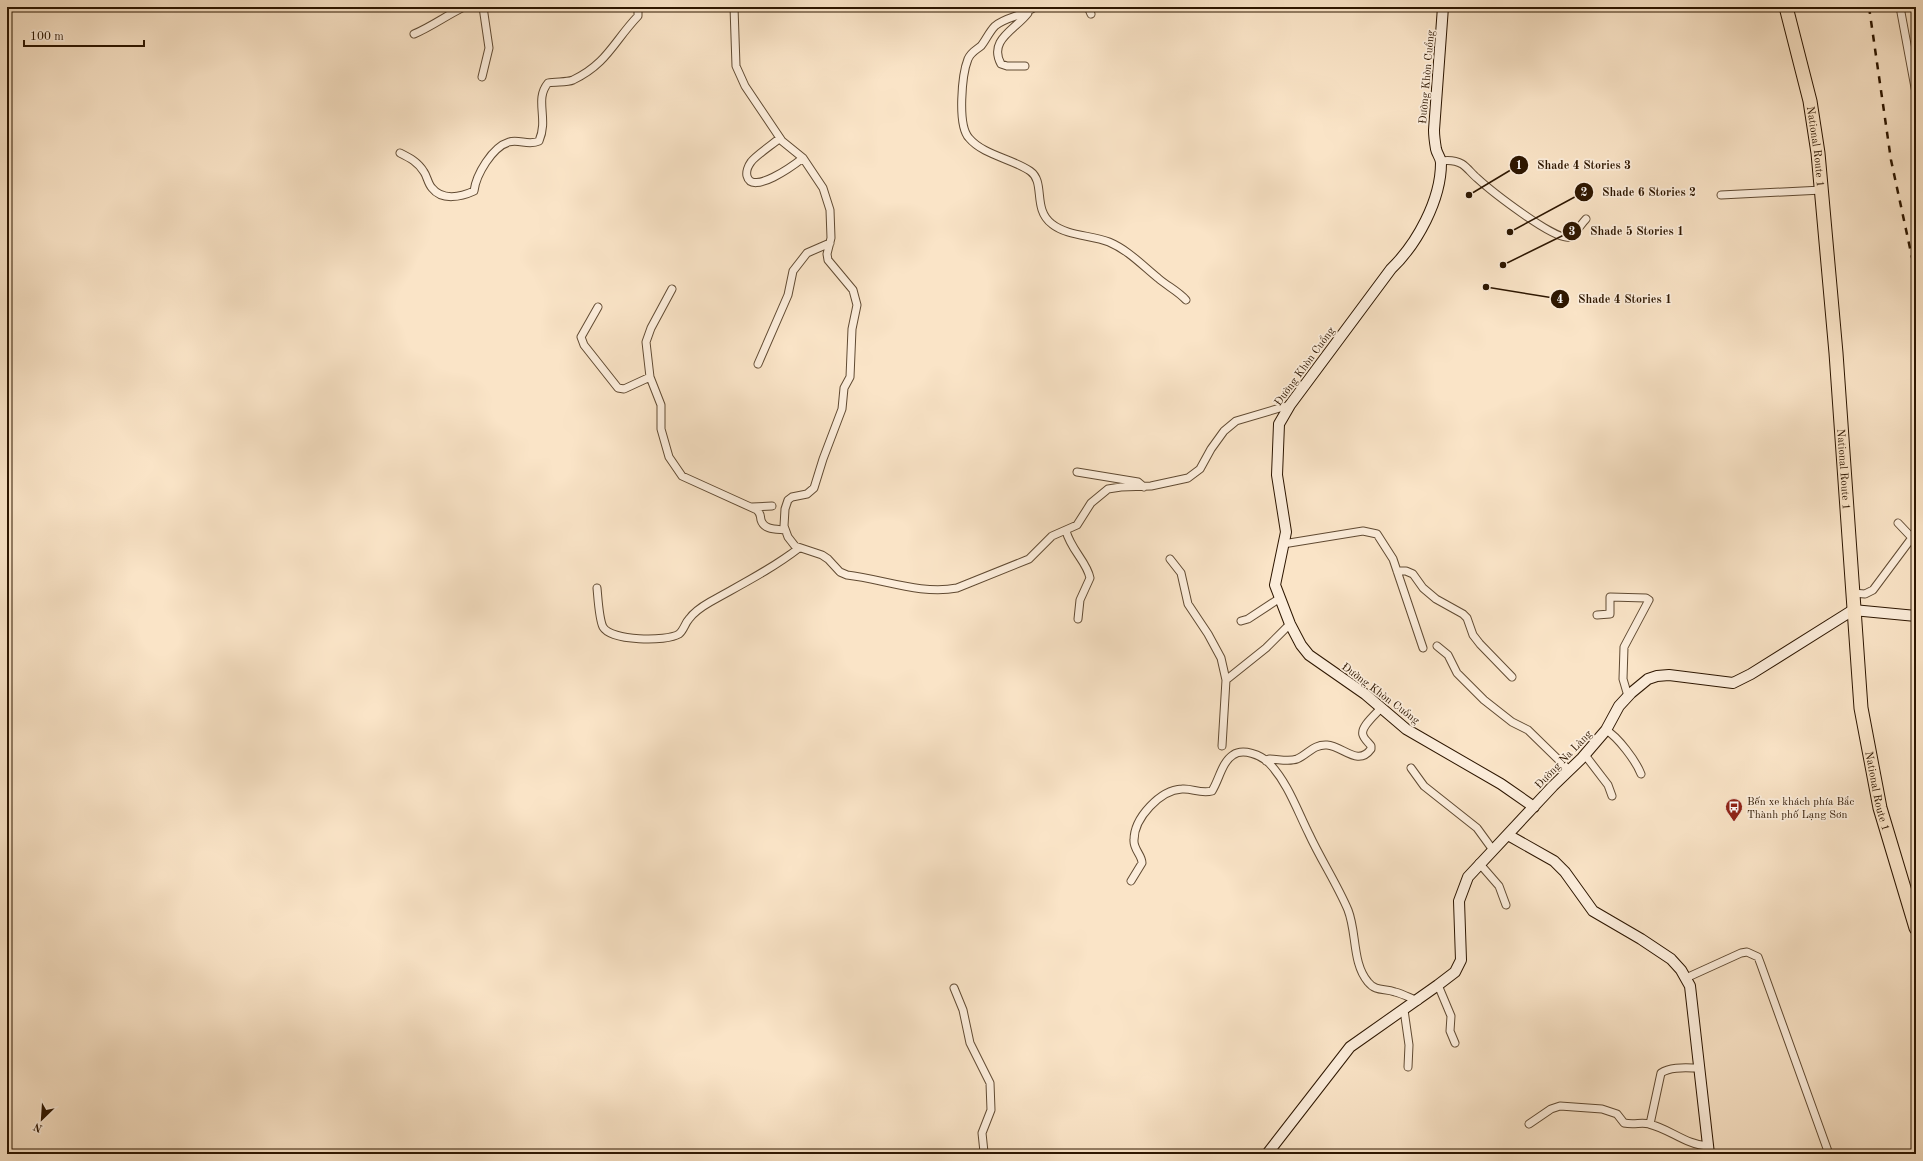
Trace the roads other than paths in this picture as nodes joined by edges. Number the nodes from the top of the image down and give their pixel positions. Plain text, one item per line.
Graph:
1 (464, 7) edge
2 (483, 7) edge
3 (638, 7) edge
4 (734, 7) edge
5 (1443, 7) edge
6 (1786, 7) edge
7 (1900, 7) edge
8 (1032, 9) edge
9 (414, 34) dead end
10 (1025, 66) dead end
11 (482, 77) dead end
12 (1916, 93) edge
13 (780, 138) junction
14 (400, 153) dead end
15 (803, 158) junction
16 (1441, 160) junction
17 (1822, 190) junction
18 (1721, 196) dead end
19 (1586, 219) dead end
20 (830, 243) junction
21 (672, 289) dead end
22 (1186, 300) dead end
23 (598, 307) dead end
24 (758, 364) dead end
25 (650, 377) junction
26 (1290, 405) junction
27 (1077, 472) dead end
28 (1144, 487) junction
29 (772, 506) dead end
30 (752, 508) junction
31 (1898, 523) dead end
32 (784, 530) junction
33 (1066, 531) junction
34 (1914, 541) edge
35 (1283, 544) junction
36 (799, 548) junction
37 (1170, 558) dead end
38 (1397, 571) junction
39 (597, 588) dead end
40 (1852, 593) junction
41 (1280, 598) junction
42 (1853, 610) junction
43 (1597, 616) dead end
44 (1916, 616) edge
45 (1078, 619) dead end
46 (1241, 621) dead end
47 (1290, 624) junction
48 (1437, 646) dead end
49 (1423, 648) dead end
50 (1512, 677) dead end
51 (1226, 680) junction
52 (1628, 696) junction
53 (1381, 708) junction
54 (1606, 730) junction
55 (1222, 746) dead end
56 (1585, 755) junction
57 (1266, 760) junction
58 (1411, 768) dead end
59 (1569, 770) junction
60 (1641, 774) dead end
61 (1612, 796) dead end
62 (1534, 806) junction
63 (1508, 834) junction
64 (1493, 850) junction
65 (1479, 863) junction
66 (1132, 881) dead end
67 (1506, 905) dead end
68 (1916, 928) edge
69 (1686, 978) junction
70 (1438, 985) junction
71 (954, 988) dead end
72 (1418, 1001) junction
73 (1404, 1010) junction
74 (1455, 1044) dead end
75 (1408, 1067) dead end
76 (1699, 1068) junction
77 (1529, 1124) dead end
78 (1650, 1124) junction
79 (1709, 1150) edge
80 (992, 1154) edge
81 (1267, 1154) edge
82 (1829, 1154) edge

1 - 9 street
2 - 11 street
3 - 14 street
4 - 13 street
5 - 16 street, Đường Khòn Cuổng
6 - 17 highway, National Route 1
7 - 12 street
8 - 10 street
8 - 22 street
13 - 15 street
13 - 15 street
15 - 20 street
16 - 19 street
16 - 26 street, Đường Khòn Cuổng
17 - 18 street
17 - 40 highway, National Route 1
20 - 24 street
20 - 32 street
21 - 25 street
23 - 25 street
25 - 30 street
26 - 28 street
26 - 35 street, Đường Khòn Cuổng
27 - 28 street
28 - 33 street
29 - 30 street
30 - 32 street
31 - 34 street
32 - 36 street
33 - 36 street
33 - 45 street
34 - 40 street
35 - 38 street
35 - 41 street, Đường Khòn Cuổng
36 - 39 street
37 - 51 street
38 - 49 street
38 - 50 street
40 - 42 highway, National Route 1
41 - 46 street
41 - 47 street, Đường Khòn Cuổng
42 - 44 street
42 - 52 street, Đường Na Làng
42 - 68 highway, National Route 1
43 - 52 street
47 - 51 street
47 - 53 street, Đường Khòn Cuổng
48 - 59 street
51 - 55 street
52 - 54 street, Đường Na Làng
53 - 57 street
53 - 62 street, Đường Khòn Cuổng
54 - 56 street, Đường Na Làng
54 - 60 street
56 - 59 street, Đường Na Làng
56 - 61 street
57 - 66 street
57 - 72 street
58 - 64 street
59 - 62 street, Đường Na Làng
62 - 63 street, Đường Na Làng
63 - 64 street, Đường Na Làng
63 - 69 street
64 - 65 street, Đường Na Làng
65 - 67 street
65 - 70 street, Đường Na Làng
69 - 76 street
69 - 82 street
70 - 72 street, Đường Na Làng
70 - 74 street
71 - 80 street
72 - 73 street, Đường Na Làng
73 - 75 street
73 - 81 street, Đường Na Làng
76 - 78 street
76 - 79 street
77 - 78 street
78 - 79 street

